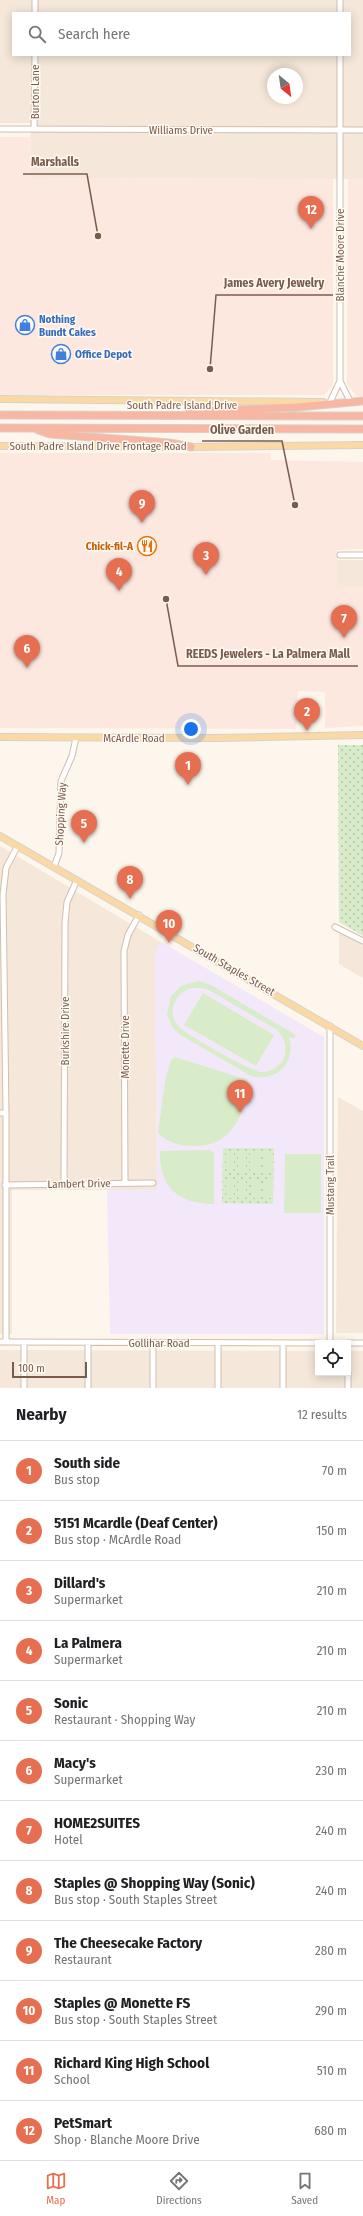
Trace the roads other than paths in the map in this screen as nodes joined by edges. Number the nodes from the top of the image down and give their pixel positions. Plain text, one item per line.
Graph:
1 (35, 0) edge
2 (340, 0) edge
3 (35, 12) edge
4 (340, 12) edge
5 (35, 56) edge
6 (340, 56) edge
7 (0, 129) edge
8 (34, 129) junction
9 (340, 130) junction
10 (363, 130) edge
11 (340, 381) junction
12 (0, 399) edge
13 (350, 401) junction
14 (363, 401) edge
15 (330, 402) junction
16 (0, 415) edge
17 (169, 416) junction
18 (363, 416) edge
19 (0, 428) edge
20 (32, 428) junction
21 (363, 429) edge
22 (363, 445) edge
23 (0, 446) edge
24 (191, 447) junction
25 (340, 555) dead end
26 (363, 555) edge
27 (363, 735) edge
28 (0, 737) edge
29 (76, 738) junction
30 (0, 836) edge
31 (17, 847) junction
32 (54, 867) junction
33 (77, 880) junction
34 (139, 915) junction
35 (335, 927) dead end
36 (363, 941) edge
37 (330, 1026) junction
38 (363, 1046) edge
39 (0, 1113) edge
40 (6, 1113) junction
41 (125, 1183) junction
42 (153, 1183) dead end
43 (6, 1185) junction
44 (64, 1185) junction
45 (330, 1340) edge
46 (3, 1342) edge
47 (24, 1342) junction
48 (88, 1342) junction
49 (152, 1343) junction
50 (218, 1343) junction
51 (284, 1343) junction
52 (315, 1343) edge
53 (351, 1343) edge
54 (363, 1343) edge
55 (348, 1376) edge
56 (24, 1388) edge
57 (88, 1388) edge
58 (153, 1388) edge
59 (218, 1388) edge
60 (283, 1388) edge
61 (348, 1388) edge

1 - 3 street
2 - 4 street
5 - 8 street, Burton Lane
6 - 9 street, Blanche Moore Drive
7 - 8 street, Williams Drive
8 - 9 street, Williams Drive
9 - 10 street, Williams Drive
9 - 11 street, Blanche Moore Drive
11 - 13 street, Blanche Moore Drive
11 - 15 street, Blanche Moore Drive
12 - 15 main road
13 - 14 main road
13 - 15 main road
14 - 17 highway
16 - 17 highway, South Padre Island Drive
17 - 18 highway, South Padre Island Drive
19 - 20 highway
20 - 21 highway
20 - 24 highway
22 - 24 main road, South Padre Island Drive Frontage Road
23 - 24 main road, South Padre Island Drive Frontage Road
25 - 26 street
27 - 29 main road, McArdle Road
28 - 29 main road, McArdle Road
29 - 32 street, Shopping Way
30 - 31 main road, South Staples Street
31 - 32 main road, South Staples Street
31 - 40 street
32 - 33 main road, South Staples Street
33 - 34 main road, South Staples Street
33 - 44 street, Burkshire Drive
34 - 37 main road, South Staples Street
34 - 41 street, Monette Drive
35 - 36 street
37 - 38 main road, South Staples Street
37 - 45 street, Mustang Trail
39 - 40 street
40 - 43 street
41 - 42 street, Lambert Drive
41 - 44 street, Lambert Drive
43 - 44 street, Lambert Drive
43 - 46 street
46 - 47 street, Gollihar Road
47 - 48 street, Gollihar Road
47 - 56 street
48 - 49 street, Gollihar Road
48 - 57 street
49 - 50 street, Gollihar Road
49 - 58 street
50 - 51 street, Gollihar Road
50 - 59 street
51 - 52 street, Gollihar Road
51 - 60 street
53 - 54 street
55 - 61 street

